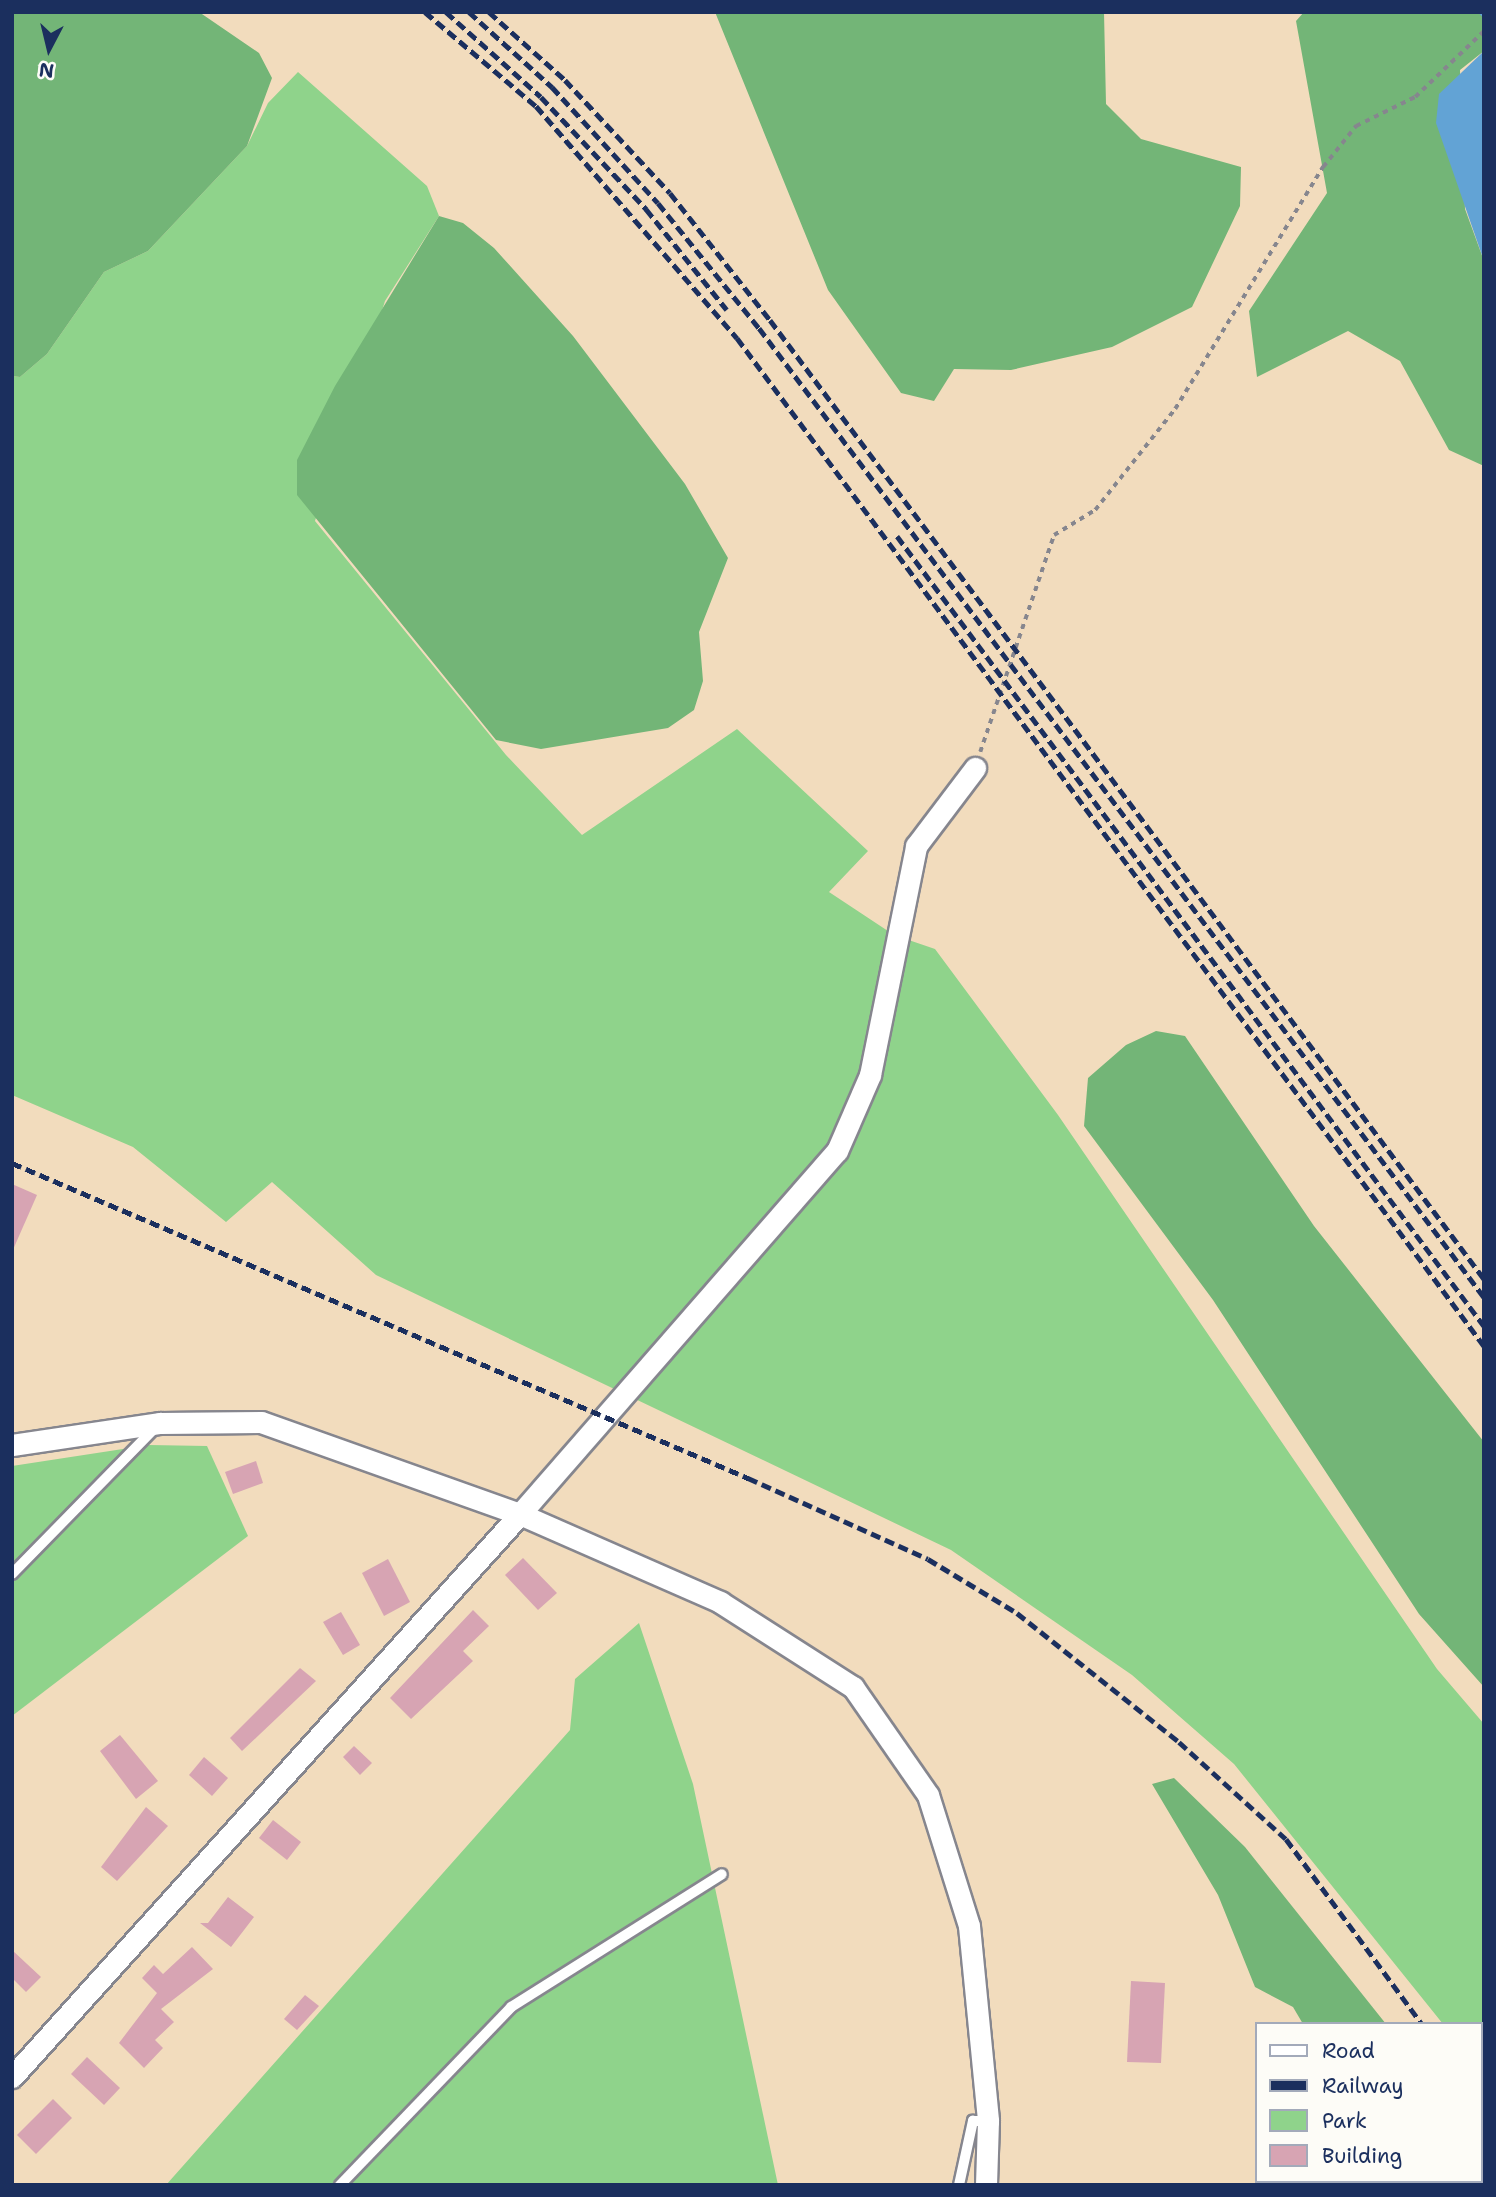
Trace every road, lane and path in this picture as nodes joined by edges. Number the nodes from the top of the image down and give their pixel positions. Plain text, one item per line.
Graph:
1 (1484, 31) edge
2 (975, 768) joint
3 (160, 1423) junction
4 (12, 1445) edge
5 (520, 1514) junction
6 (12, 1574) edge
7 (722, 1874) dead end
8 (12, 2077) edge
9 (988, 2121) junction
10 (340, 2185) edge
11 (959, 2185) edge
12 (986, 2185) edge

1 - 2 path
2 - 5 street
3 - 4 street
3 - 5 street
3 - 6 lane
5 - 8 street
5 - 9 street
7 - 10 lane
9 - 11 lane
9 - 12 street

